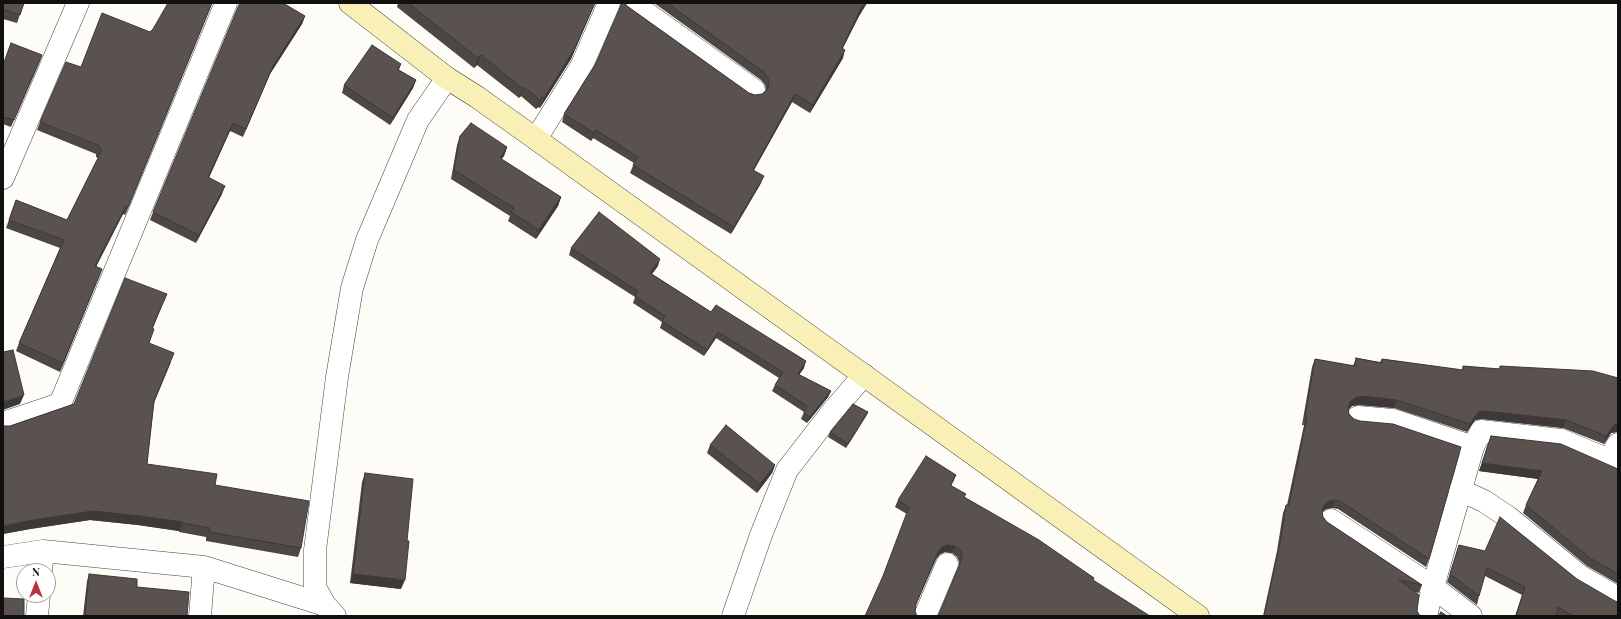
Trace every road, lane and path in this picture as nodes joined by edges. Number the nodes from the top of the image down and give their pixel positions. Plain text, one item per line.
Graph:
1 (78, 3) edge
2 (226, 3) edge
3 (350, 3) edge
4 (609, 3) edge
5 (632, 3) edge
6 (447, 78) junction
7 (754, 90) dead end
8 (536, 139) junction
9 (3, 178) edge
10 (864, 375) junction
11 (1358, 417) dead end
12 (3, 423) edge
13 (1473, 447) junction
14 (1615, 457) edge
15 (1460, 490) junction
16 (1331, 520) dead end
17 (3, 557) edge
18 (42, 561) edge
19 (947, 564) dead end
20 (204, 567) junction
21 (1433, 587) junction
22 (1618, 598) edge
23 (38, 603) edge
24 (330, 610) edge
25 (37, 616) edge
26 (200, 616) edge
27 (733, 616) edge
28 (925, 616) edge
29 (1198, 616) edge
30 (1426, 616) edge
31 (1471, 616) edge

1 - 9 street
2 - 12 street
3 - 6 street
4 - 8 street
5 - 7 street
6 - 8 street
6 - 24 street
8 - 10 street
10 - 27 street
10 - 29 street
11 - 13 street
13 - 14 street
13 - 15 street
15 - 21 street
15 - 22 street
16 - 21 street
17 - 18 street
18 - 20 street
19 - 28 street
20 - 24 street
20 - 26 street
21 - 30 street
21 - 31 street
23 - 25 street

